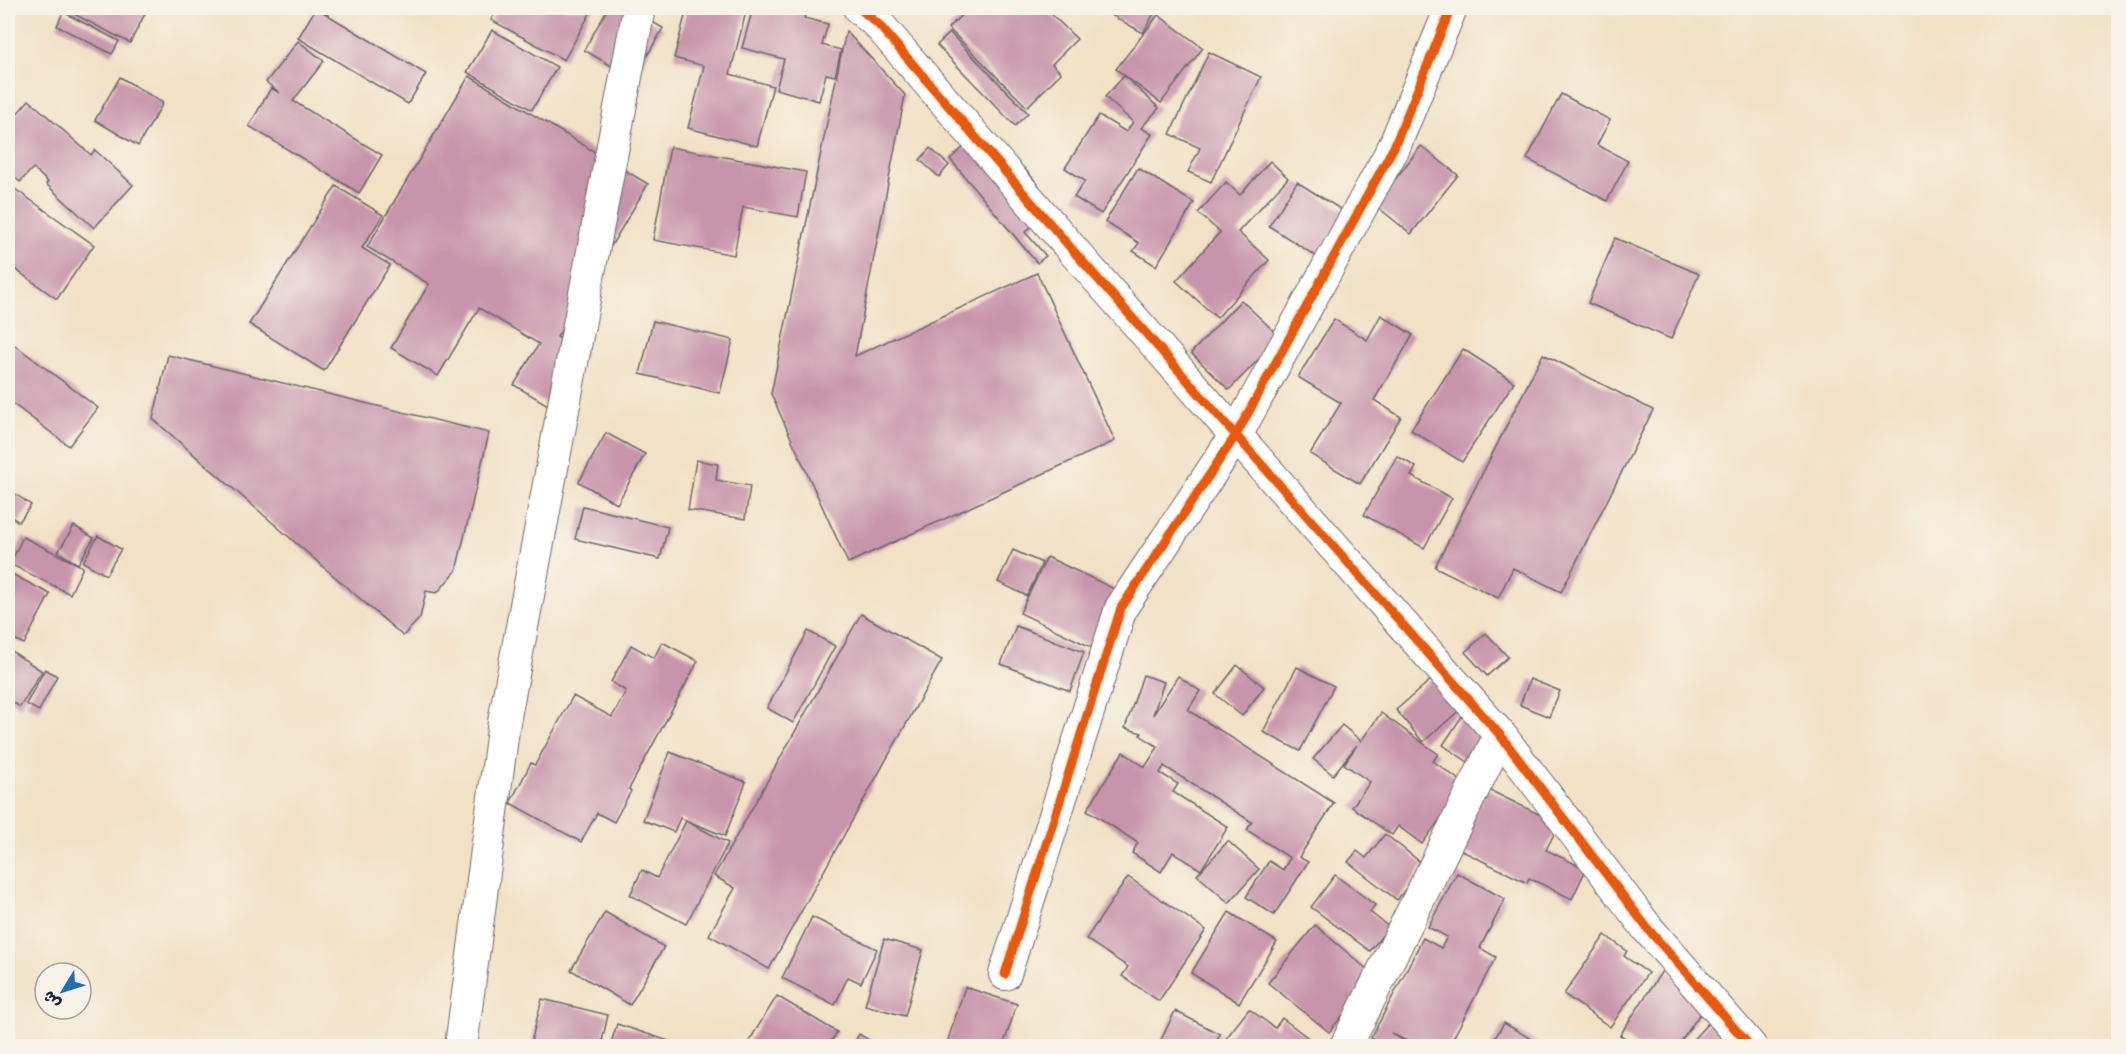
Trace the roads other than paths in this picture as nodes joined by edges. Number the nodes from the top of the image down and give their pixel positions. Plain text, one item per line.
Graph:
1 (639, 8) edge
2 (859, 8) edge
3 (1451, 8) edge
4 (1236, 435) junction
5 (1500, 735) junction
6 (1005, 974) dead end
7 (461, 1047) edge
8 (1346, 1047) edge
9 (1750, 1047) edge

1 - 7 street
2 - 4 street
3 - 4 street
4 - 5 street
4 - 6 street
5 - 8 street
5 - 9 street

